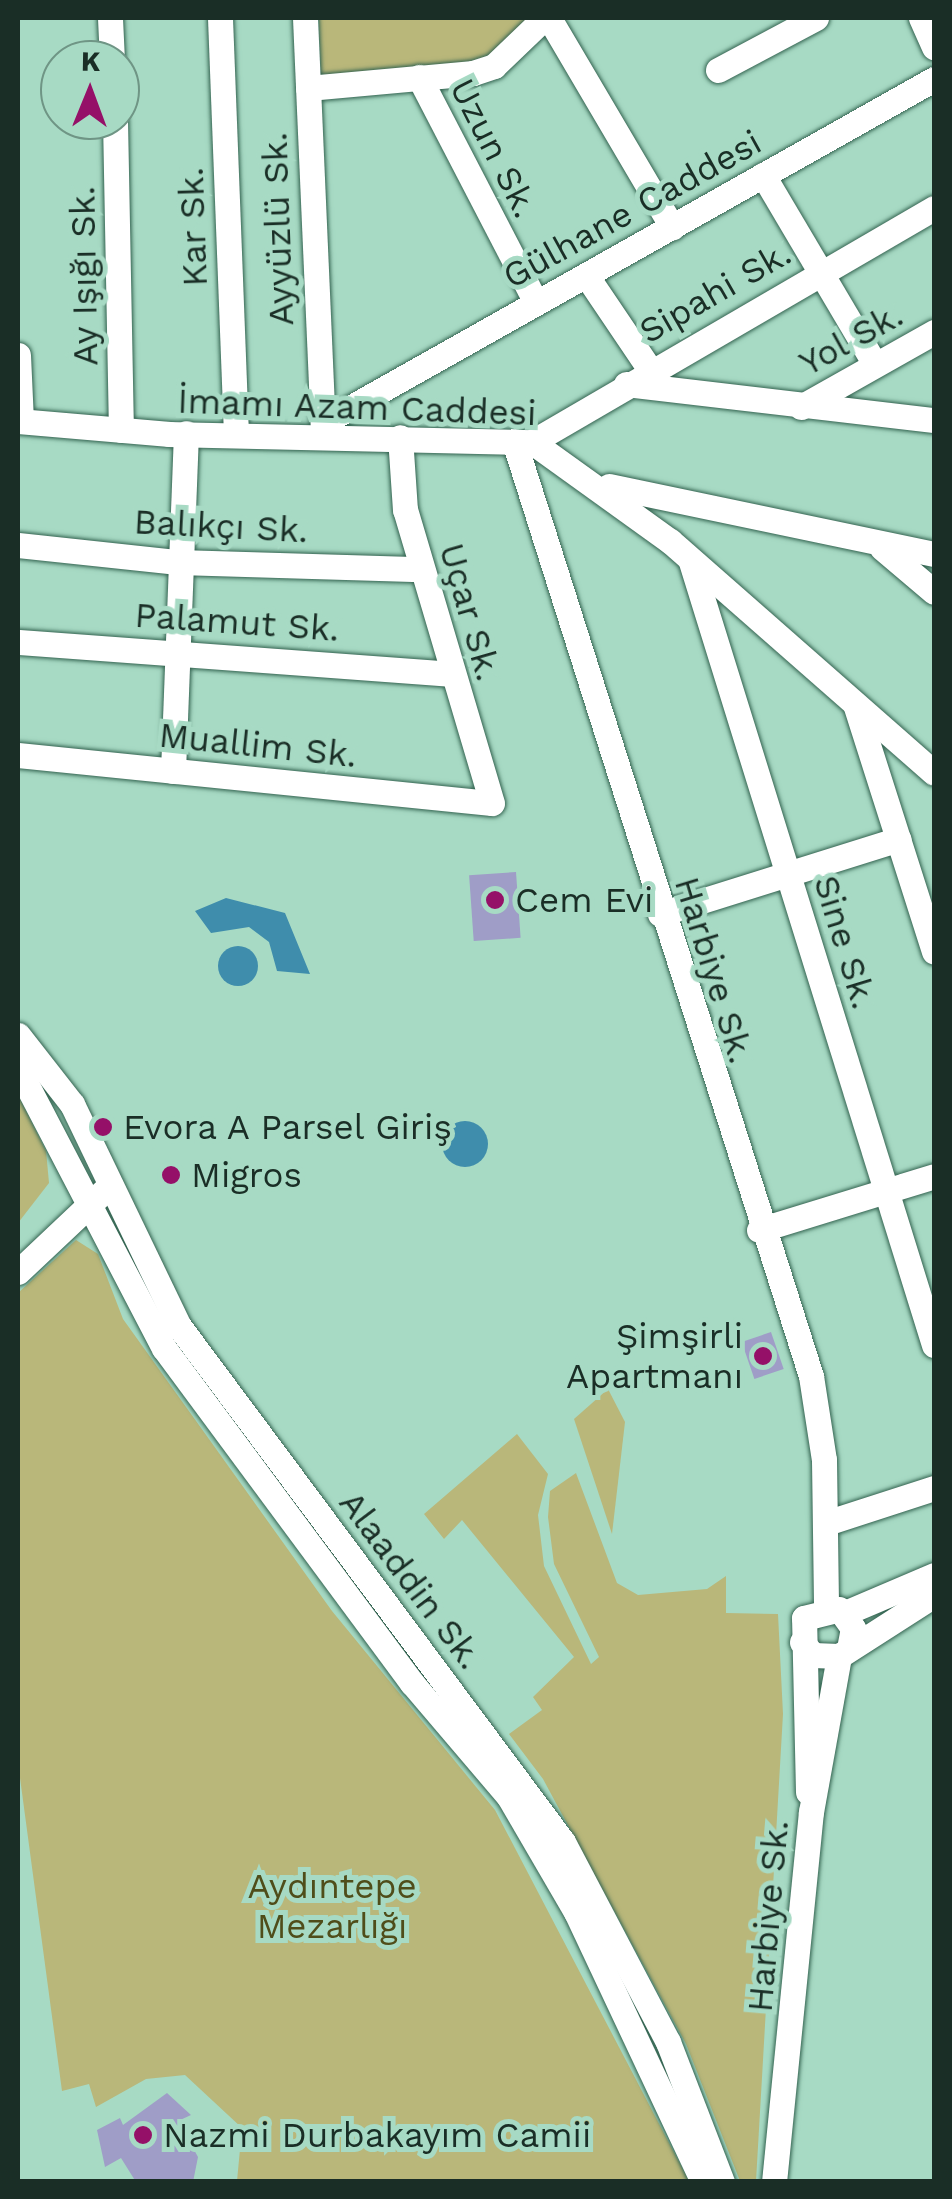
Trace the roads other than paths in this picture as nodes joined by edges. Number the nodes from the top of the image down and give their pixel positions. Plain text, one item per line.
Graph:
1 (220, 18) edge
2 (305, 18) edge
3 (546, 18) edge
4 (816, 18) edge
5 (921, 18) edge
6 (934, 47) edge
7 (718, 70) dead end
8 (419, 77) junction
9 (934, 79) edge
10 (308, 88) junction
11 (115, 140) edge
12 (763, 175) junction
13 (934, 208) edge
14 (672, 227) junction
15 (820, 272) junction
16 (586, 275) junction
17 (536, 303) junction
18 (934, 332) edge
19 (318, 352) junction
20 (18, 355) edge
21 (874, 363) junction
22 (650, 370) junction
23 (626, 384) junction
24 (364, 401) junction
25 (801, 407) junction
26 (934, 420) edge
27 (19, 421) edge
28 (122, 430) junction
29 (323, 430) junction
30 (186, 434) junction
31 (236, 434) junction
32 (372, 437) junction
33 (400, 437) junction
34 (523, 441) junction
35 (600, 484) junction
36 (697, 510) junction
37 (670, 541) junction
38 (18, 545) edge
39 (882, 548) junction
40 (934, 554) edge
41 (690, 558) junction
42 (178, 562) junction
43 (421, 569) junction
44 (934, 592) edge
45 (18, 642) edge
46 (176, 652) junction
47 (451, 674) junction
48 (855, 702) junction
49 (18, 755) edge
50 (173, 771) junction
51 (934, 774) edge
52 (492, 804) joint
53 (899, 839) junction
54 (787, 872) junction
55 (660, 914) junction
56 (934, 952) edge
57 (18, 1035) edge
58 (18, 1068) edge
59 (934, 1176) edge
60 (101, 1192) junction
61 (886, 1193) junction
62 (759, 1230) junction
63 (18, 1272) edge
64 (934, 1344) edge
65 (934, 1488) edge
66 (303, 1508) junction
67 (826, 1523) junction
68 (934, 1575) edge
69 (934, 1595) edge
70 (835, 1609) junction
71 (802, 1642) junction
72 (844, 1650) junction
73 (811, 1812) junction
74 (777, 2179) edge
75 (703, 2182) edge
76 (722, 2182) edge

1 - 31 street, Kar Sk.
2 - 10 street, Ayyüzlü Sk.
3 - 8 street
3 - 14 street
4 - 7 street
5 - 6 street
8 - 10 street
8 - 17 street, Uzun Sk.
9 - 12 street, Gülhane Caddesi
10 - 19 street, Ayyüzlü Sk.
11 - 28 street, Ay Işığı Sk.
12 - 14 street, Gülhane Caddesi
12 - 15 street
13 - 15 street, Sipahi Sk.
14 - 16 street, Gülhane Caddesi
15 - 21 street
15 - 22 street, Sipahi Sk.
16 - 17 street, Gülhane Caddesi
16 - 22 street
17 - 24 street, Gülhane Caddesi
18 - 21 street, Yol Sk.
19 - 24 street
19 - 29 street, Ayyüzlü Sk.
20 - 27 street
21 - 25 street, Yol Sk.
22 - 23 street, Sipahi Sk.
23 - 25 street
23 - 34 street, Sipahi Sk.
24 - 29 street, Gülhane Caddesi
24 - 32 street
25 - 26 street
27 - 28 street, İmamı Azam Caddesi
28 - 30 street, İmamı Azam Caddesi
29 - 31 street, İmamı Azam Caddesi
29 - 32 street, İmamı Azam Caddesi
30 - 31 street, İmamı Azam Caddesi
30 - 42 street
32 - 33 street, İmamı Azam Caddesi
33 - 34 street, İmamı Azam Caddesi
33 - 43 street, Uçar Sk.
34 - 35 street, İmamı Azam Caddesi
34 - 55 street, Harbiye Sk.
35 - 36 street
35 - 37 street, İmamı Azam Caddesi
36 - 37 street
36 - 39 street
37 - 41 street, İmamı Azam Caddesi
38 - 42 street, Balıkçı Sk.
39 - 40 street
39 - 44 street
41 - 48 street, İmamı Azam Caddesi
41 - 54 street, Sine Sk.
42 - 43 street, Balıkçı Sk.
42 - 46 street
43 - 47 street, Uçar Sk.
45 - 46 street, Palamut Sk.
46 - 47 street, Palamut Sk.
46 - 50 street
47 - 52 street, Uçar Sk.
48 - 51 street, İmamı Azam Caddesi
48 - 53 street
49 - 50 street, Muallim Sk.
50 - 52 street, Muallim Sk.
53 - 54 street
53 - 56 street
54 - 55 street
54 - 61 street, Sine Sk.
55 - 62 street, Harbiye Sk.
57 - 60 street, Alaaddin Sk.
58 - 60 street, Alaaddin Sk.
59 - 61 street
60 - 63 street
60 - 66 street, Alaaddin Sk.
60 - 66 street, Alaaddin Sk.
61 - 62 street
61 - 64 street, Sine Sk.
62 - 67 street, Harbiye Sk.
65 - 67 street
66 - 75 street, Alaaddin Sk.
66 - 76 street, Alaaddin Sk.
67 - 70 street, Harbiye Sk.
68 - 70 street
69 - 72 street
70 - 71 street
70 - 72 street, Harbiye Sk.
71 - 72 street
71 - 73 street
72 - 73 street, Harbiye Sk.
73 - 74 street, Harbiye Sk.

